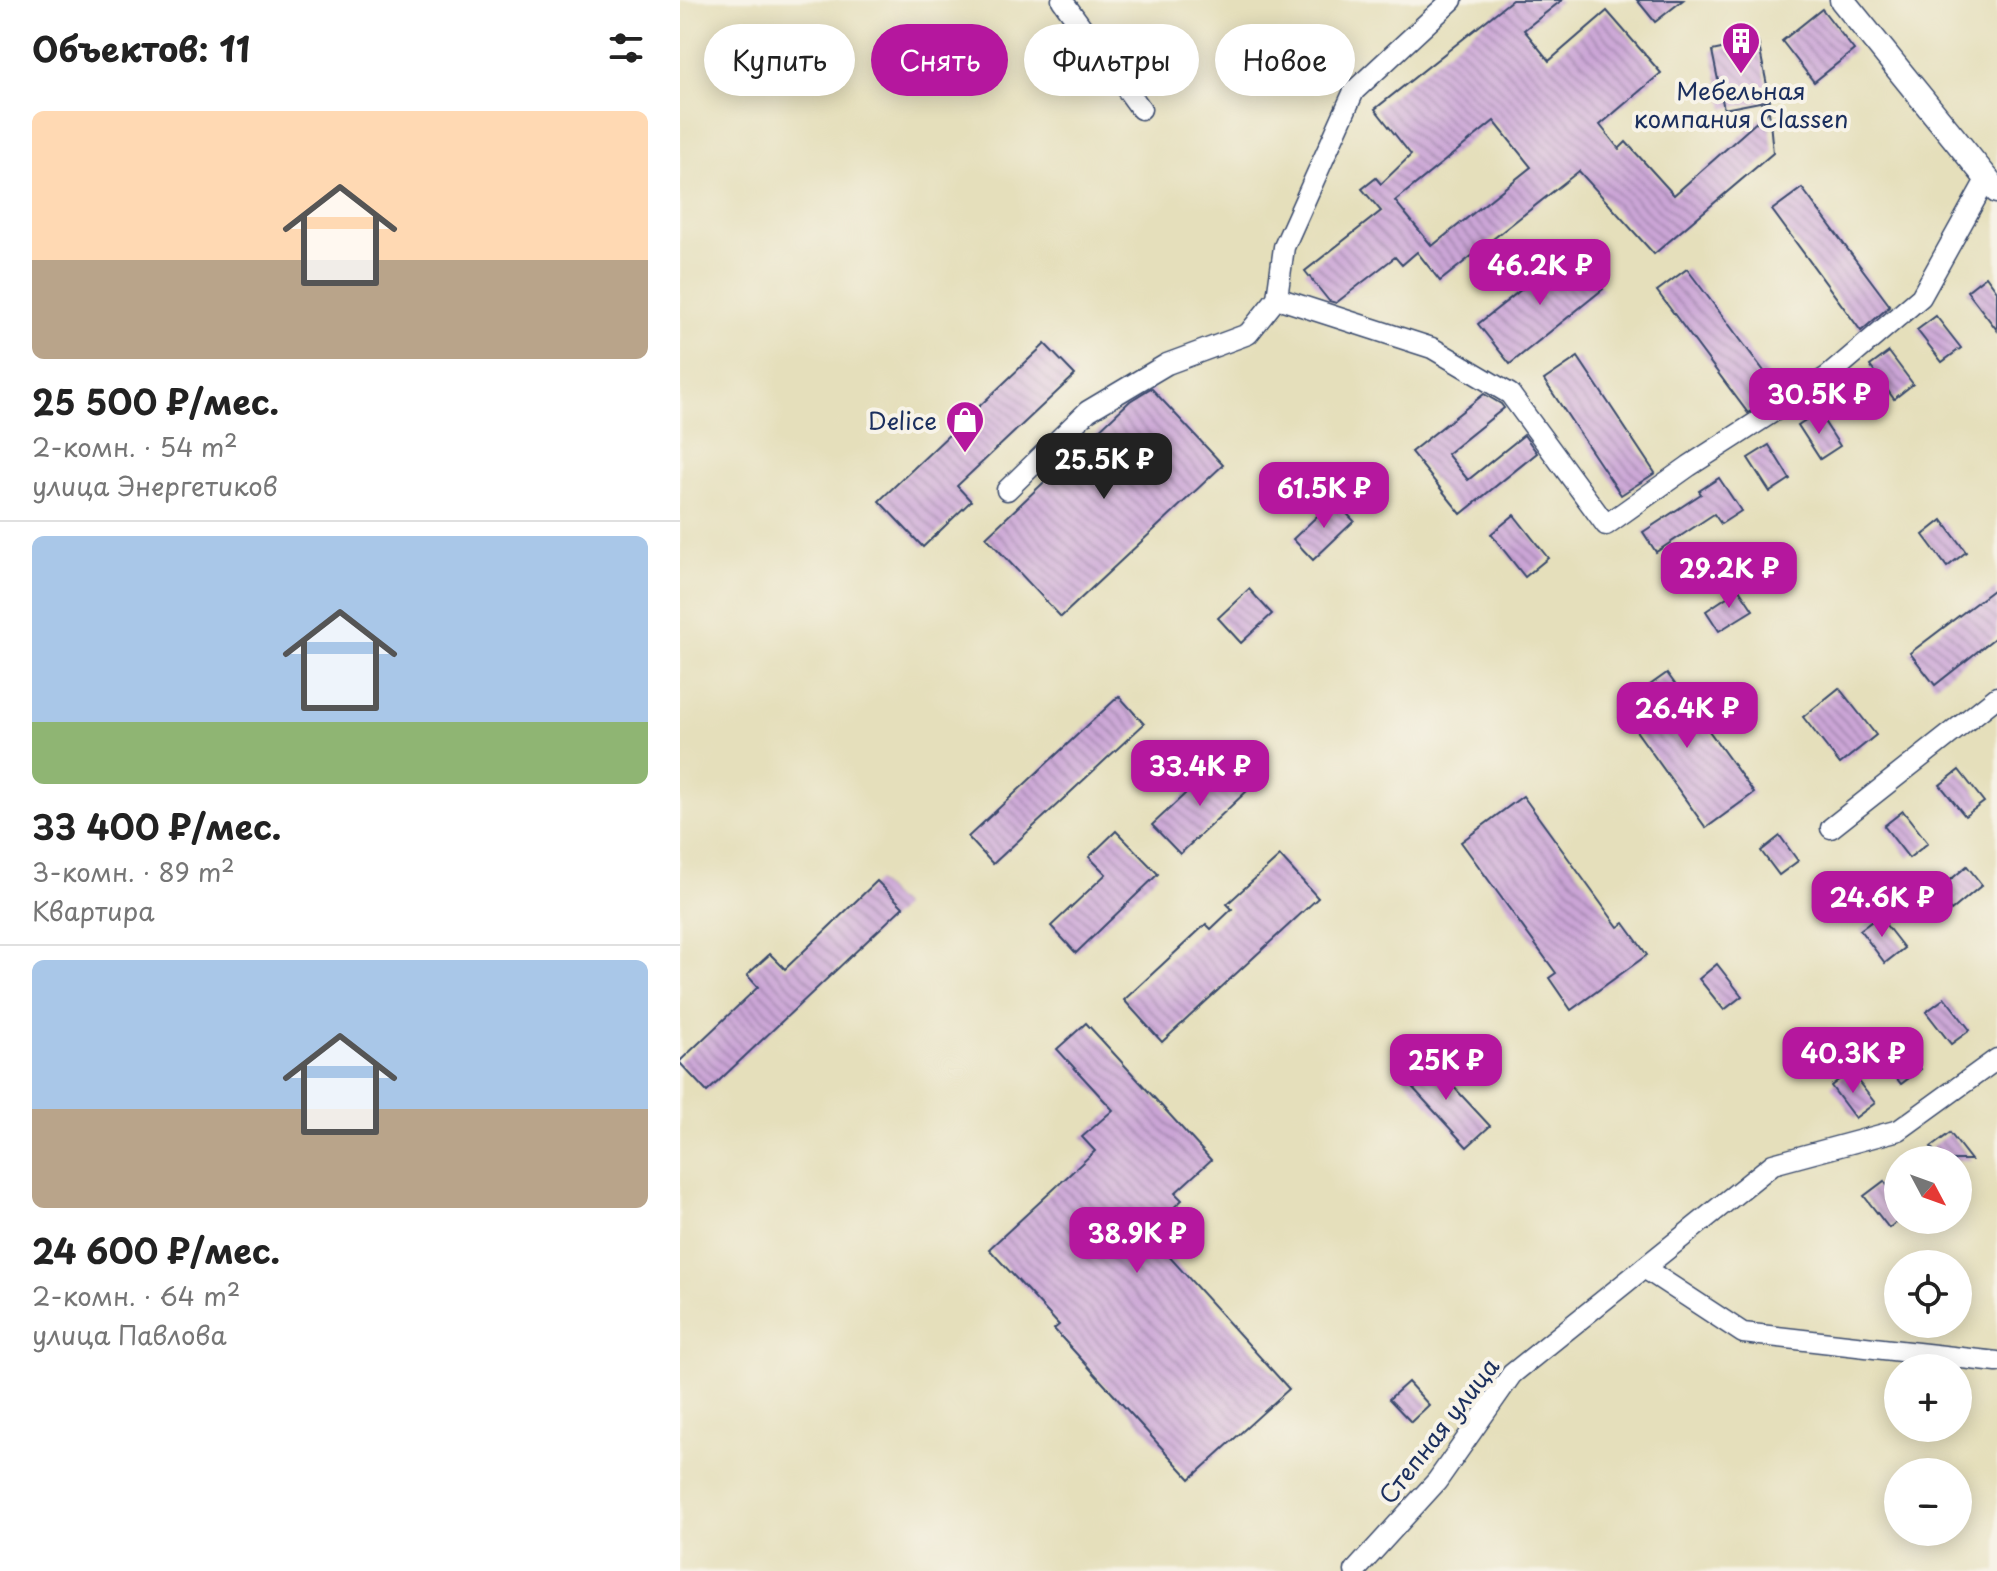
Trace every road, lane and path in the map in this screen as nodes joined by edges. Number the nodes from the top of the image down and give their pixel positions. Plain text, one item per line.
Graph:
1 (1062, 0) edge
2 (1452, 0) edge
3 (1842, 0) edge
4 (1141, 109) dead end
5 (1992, 185) edge
6 (1277, 298) junction
7 (1007, 490) dead end
8 (1997, 697) edge
9 (1831, 828) dead end
10 (1997, 1059) edge
11 (1644, 1268) junction
12 (1997, 1362) edge
13 (1355, 1571) edge

1 - 4 street
2 - 6 street
3 - 5 street
5 - 6 street
6 - 7 street
8 - 9 street
10 - 11 street, Степная улица
11 - 12 street
11 - 13 street, Степная улица

